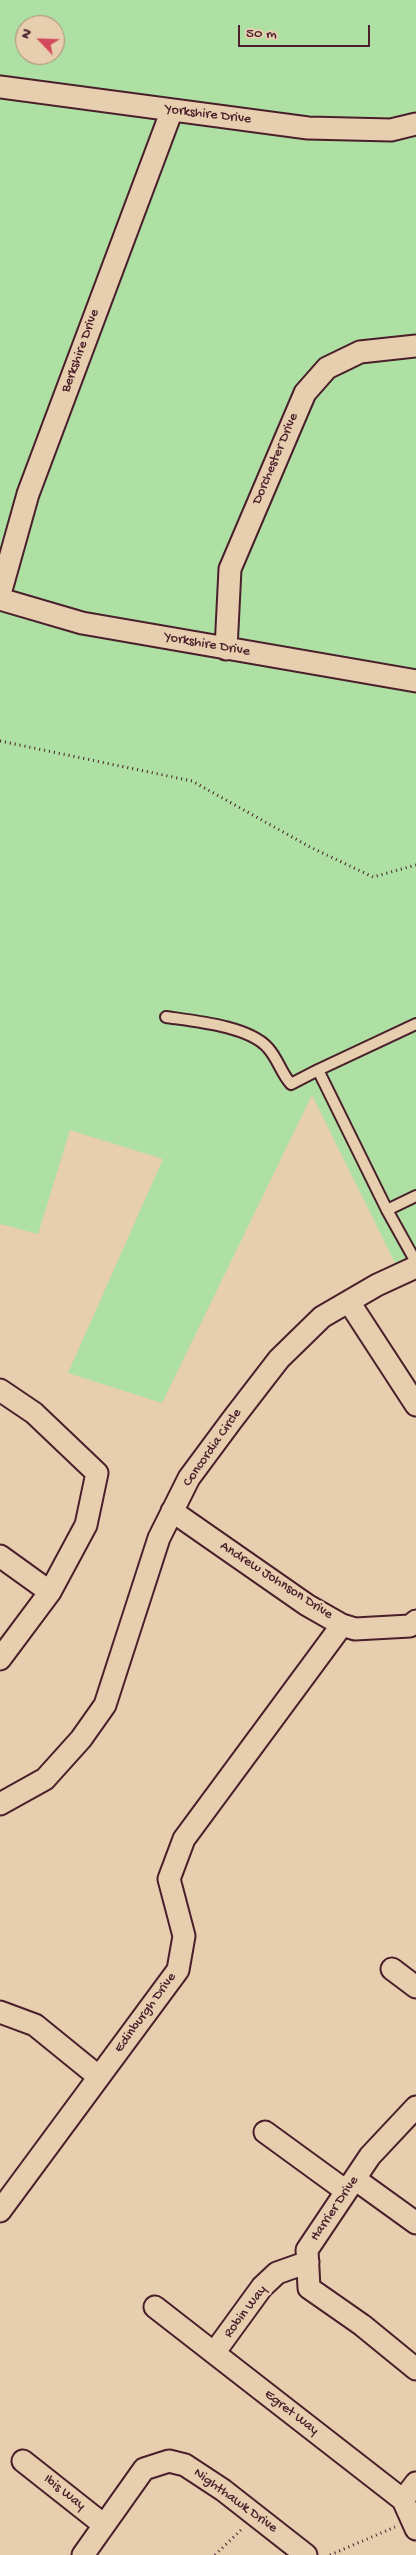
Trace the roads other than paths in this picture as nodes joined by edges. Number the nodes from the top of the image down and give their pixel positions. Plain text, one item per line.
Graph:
1 (0, 87) edge
2 (172, 110) junction
3 (416, 124) edge
4 (416, 346) edge
5 (0, 594) edge
6 (0, 599) edge
7 (226, 649) junction
8 (416, 681) edge
9 (166, 1017) dead end
10 (416, 1024) edge
11 (318, 1070) junction
12 (416, 1196) edge
13 (387, 1210) junction
14 (416, 1262) edge
15 (416, 1267) edge
16 (349, 1302) junction
17 (0, 1390) edge
18 (416, 1405) edge
19 (172, 1511) junction
20 (0, 1556) edge
21 (50, 1592) junction
22 (416, 1622) edge
23 (342, 1624) junction
24 (0, 1659) edge
25 (0, 1804) edge
26 (392, 1969) dead end
27 (416, 1987) edge
28 (0, 2012) edge
29 (99, 2077) junction
30 (416, 2106) edge
31 (265, 2132) dead end
32 (351, 2185) junction
33 (0, 2211) edge
34 (416, 2223) edge
35 (308, 2262) junction
36 (154, 2307) dead end
37 (214, 2353) junction
38 (416, 2368) edge
39 (23, 2461) dead end
40 (416, 2483) edge
41 (410, 2516) edge
42 (104, 2525) junction
43 (83, 2555) edge
44 (306, 2555) edge

1 - 2 street, Yorkshire Drive
2 - 3 street, Yorkshire Drive
2 - 5 street, Berkshire Drive
4 - 7 street, Dorchester Drive
6 - 7 street, Yorkshire Drive
7 - 8 street, Yorkshire Drive
9 - 11 lane
10 - 11 lane
11 - 13 lane
12 - 13 lane
13 - 14 lane
15 - 16 street, Concordia Circle
16 - 18 street
16 - 19 street, Concordia Circle
17 - 21 street
19 - 23 street, Andrew Johnson Drive
19 - 25 street, Concordia Circle
20 - 21 street
21 - 24 street
22 - 23 street, Andrew Johnson Drive
23 - 29 street, Edinburgh Drive
26 - 27 street
28 - 29 street
29 - 33 street, Edinburgh Drive
30 - 32 street, Harrier Drive
31 - 32 street
32 - 34 street
32 - 35 street, Harrier Drive
35 - 37 street, Robin Way
35 - 38 street, Harrier Drive
36 - 37 street, Egret Way
37 - 41 street, Egret Way
39 - 42 street, Ibis Way
40 - 41 street
42 - 43 street, Nighthawk Drive
42 - 44 street, Nighthawk Drive

